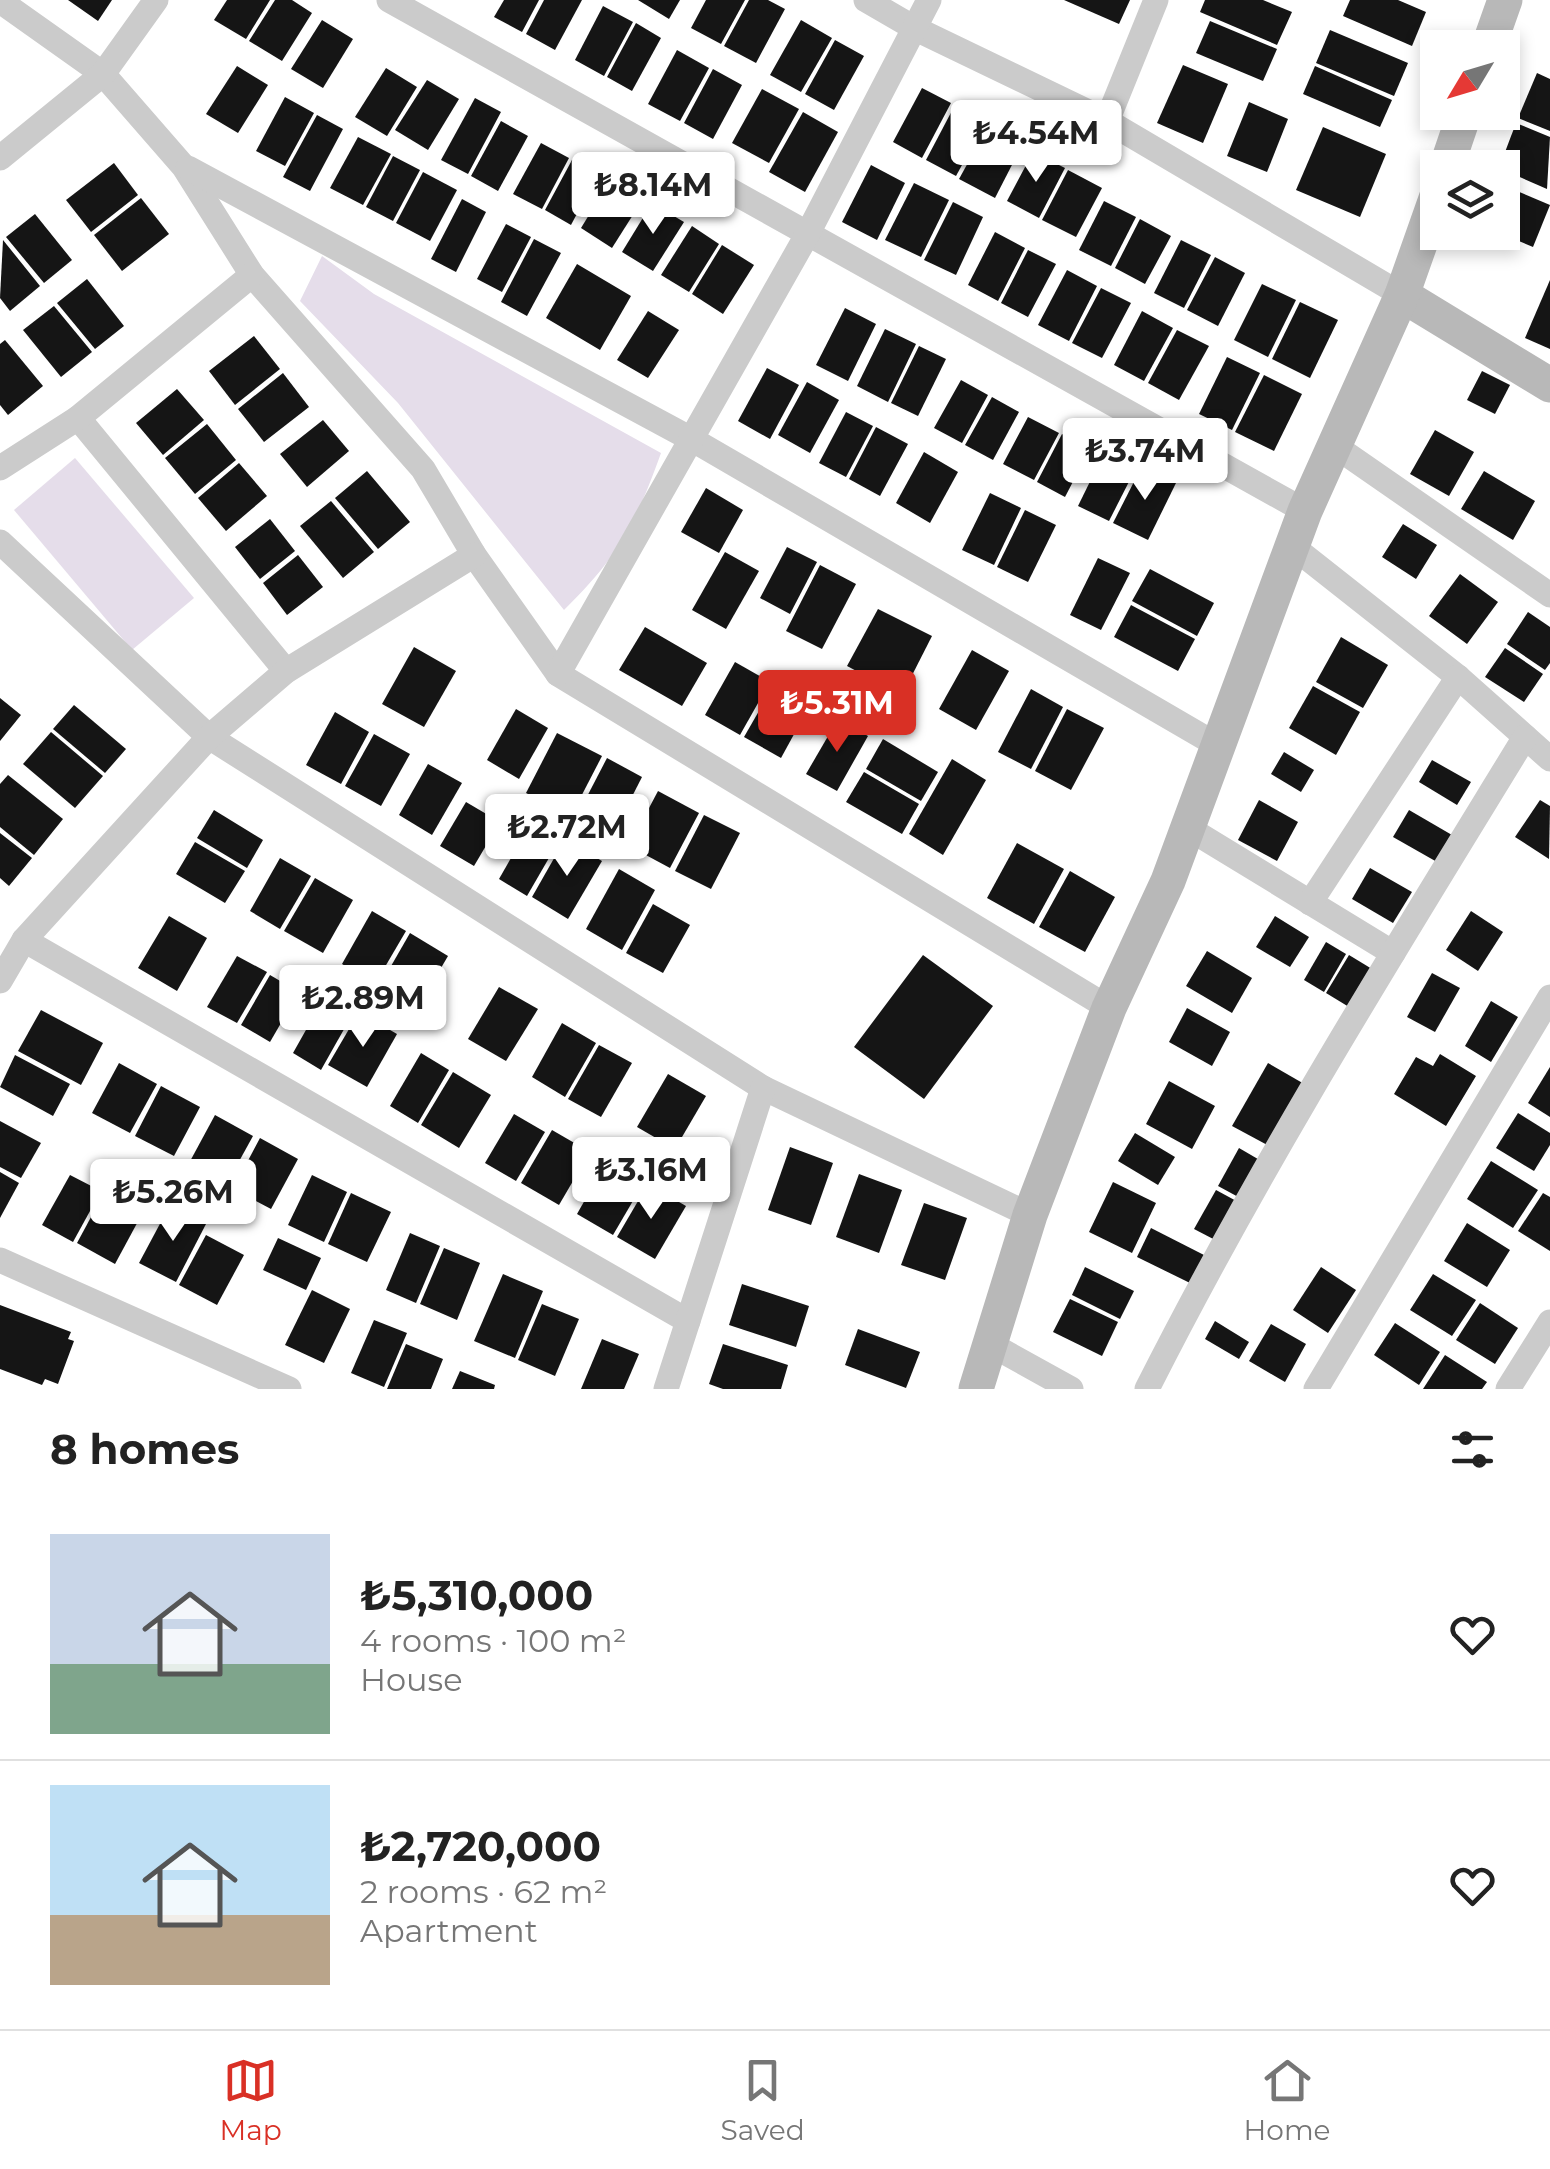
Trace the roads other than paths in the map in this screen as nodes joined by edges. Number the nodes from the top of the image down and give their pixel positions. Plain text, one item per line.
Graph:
1 (156, 0) edge
2 (390, 0) edge
3 (866, 0) edge
4 (929, 0) edge
5 (1156, 0) edge
6 (1504, 0) edge
7 (0, 1) edge
8 (916, 29) junction
9 (1494, 30) edge
10 (103, 74) junction
11 (1107, 121) junction
12 (0, 158) edge
13 (184, 167) junction
14 (807, 234) junction
15 (1420, 244) edge
16 (252, 274) junction
17 (1402, 295) junction
18 (1550, 385) edge
19 (78, 418) junction
20 (692, 440) junction
21 (1334, 446) junction
22 (0, 468) edge
23 (1305, 511) junction
24 (0, 542) edge
25 (1292, 546) junction
26 (474, 555) junction
27 (1550, 596) edge
28 (286, 671) junction
29 (558, 674) junction
30 (1458, 677) junction
31 (1526, 736) junction
32 (209, 737) junction
33 (1217, 745) junction
34 (1550, 759) edge
35 (1188, 828) junction
36 (1310, 902) junction
37 (24, 940) junction
38 (1393, 953) junction
39 (0, 981) edge
40 (1550, 996) edge
41 (1109, 1008) junction
42 (762, 1088) junction
43 (1030, 1216) junction
44 (0, 1260) edge
45 (688, 1321) junction
46 (1550, 1322) edge
47 (990, 1344) junction
48 (289, 1389) edge
49 (666, 1389) edge
50 (976, 1389) edge
51 (1070, 1389) edge
52 (1147, 1389) edge
53 (1316, 1389) edge
54 (1508, 1389) edge

1 - 10 street
2 - 14 street
3 - 8 street
4 - 8 street
5 - 11 street
6 - 9 main road
7 - 10 street
8 - 11 street
8 - 14 street
10 - 12 street
10 - 13 street
11 - 17 street
13 - 16 street
13 - 20 street
14 - 20 street
14 - 23 street
15 - 17 main road
16 - 19 street
16 - 26 street
17 - 18 main road
17 - 21 main road
19 - 22 street
19 - 28 street
20 - 29 street
20 - 33 street
21 - 23 main road
21 - 27 street
23 - 25 main road
24 - 32 street
25 - 30 street
25 - 33 main road
26 - 28 street
26 - 29 street
28 - 32 street
29 - 41 street
30 - 31 street
30 - 36 street
31 - 34 street
31 - 38 street
32 - 37 street
32 - 42 street
33 - 35 main road
35 - 36 street
35 - 41 main road
36 - 38 street
37 - 39 street
37 - 45 street
38 - 52 street
40 - 53 street
41 - 43 main road
42 - 43 street
42 - 45 street
43 - 47 main road
44 - 48 street
45 - 49 street
46 - 54 street
47 - 50 main road
47 - 51 street

